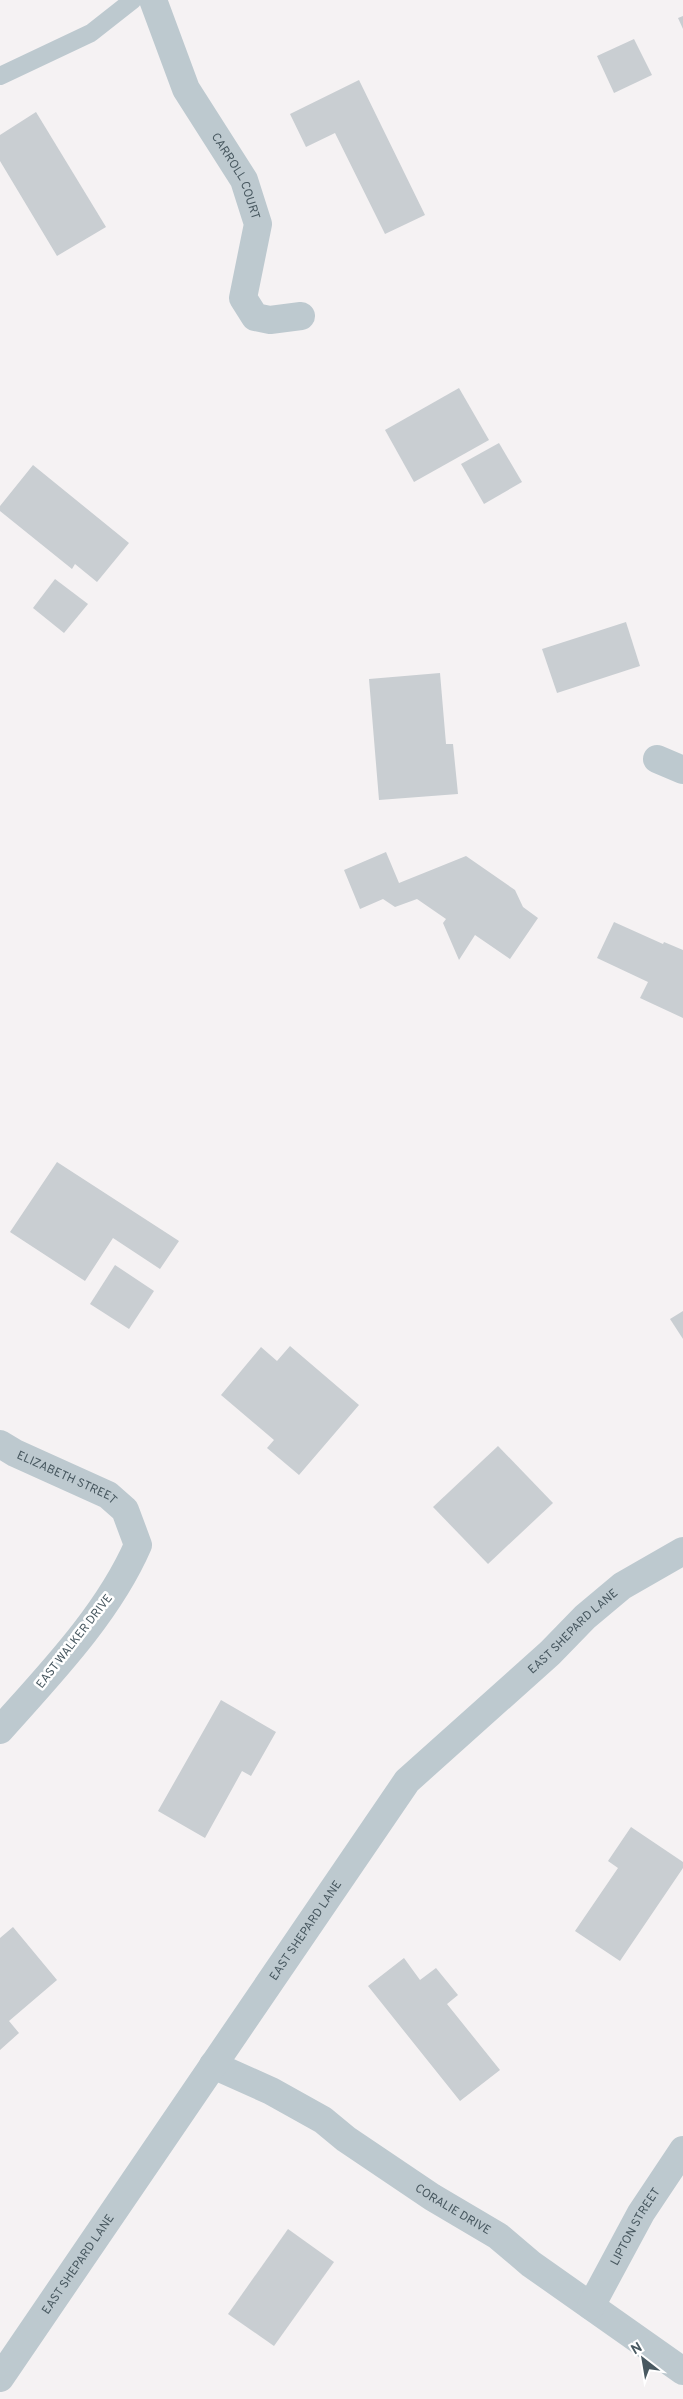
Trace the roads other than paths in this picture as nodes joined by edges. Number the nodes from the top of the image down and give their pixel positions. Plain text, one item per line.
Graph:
1 (134, 0) edge
2 (153, 0) edge
3 (0, 76) edge
4 (301, 316) dead end
5 (656, 759) dead end
6 (683, 770) edge
7 (0, 1444) edge
8 (138, 1545) joint
9 (683, 1551) edge
10 (0, 1730) edge
11 (213, 2065) junction
12 (683, 2150) edge
13 (591, 2306) junction
14 (683, 2371) edge
15 (0, 2378) edge

1 - 3 lane
2 - 4 street, CARROLL COURT
5 - 6 street
7 - 8 street, ELIZABETH STREET
8 - 10 street, EAST WALKER DRIVE
9 - 11 street, EAST SHEPARD LANE
11 - 13 street, CORALIE DRIVE
11 - 15 street, EAST SHEPARD LANE
12 - 13 street, LIPTON STREET
13 - 14 street, CORALIE DRIVE

